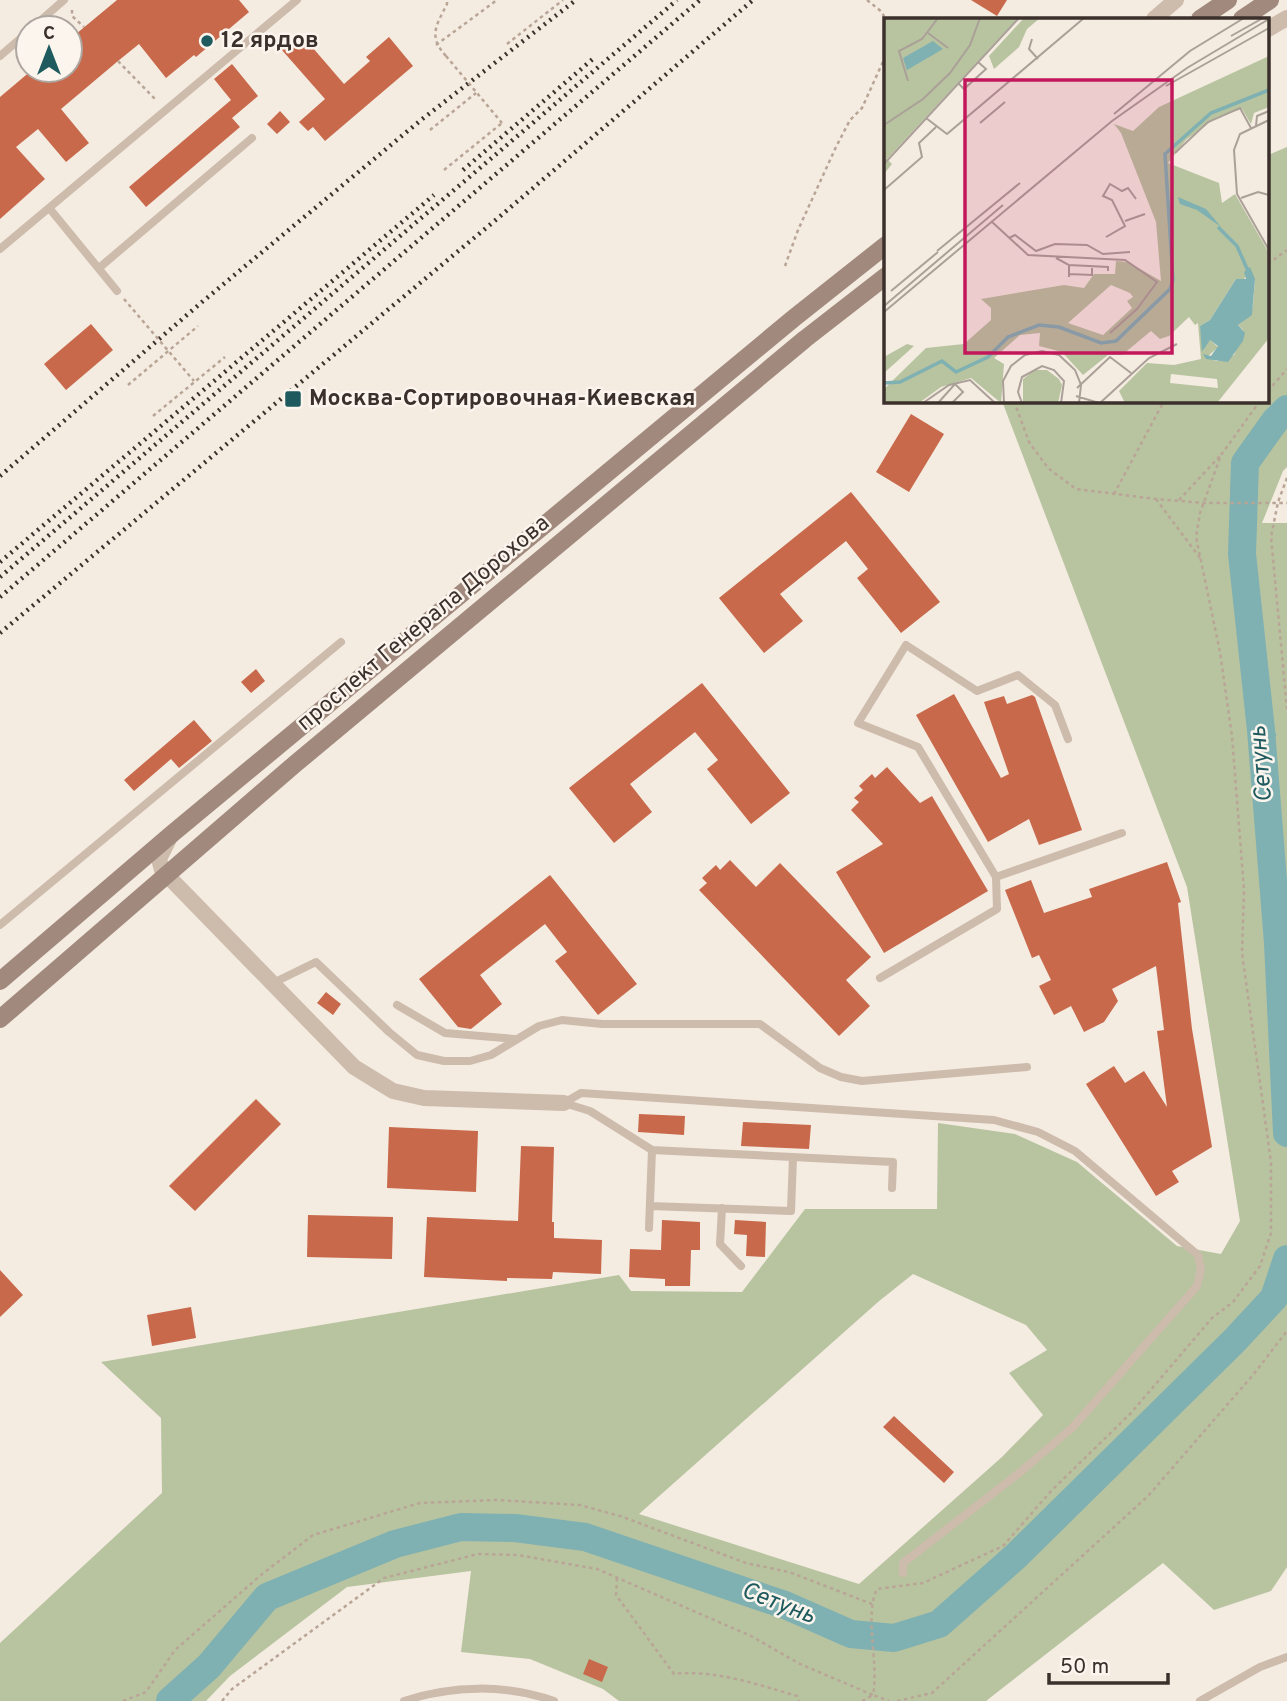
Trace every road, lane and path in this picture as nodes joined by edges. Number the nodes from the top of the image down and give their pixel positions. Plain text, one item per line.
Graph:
1 (64, 0) edge
2 (297, 0) edge
3 (447, 0) edge
4 (498, 0) edge
5 (563, 0) edge
6 (867, 0) edge
7 (1176, 0) edge
8 (1228, 0) edge
9 (1270, 0) edge
10 (48, 14) edge
11 (885, 18) edge
12 (1155, 18) edge
13 (1201, 18) edge
14 (1243, 18) edge
15 (1287, 18) edge
16 (1270, 28) edge
17 (14, 44) edge
18 (506, 44) dead end
19 (436, 45) junction
20 (0, 56) edge
21 (884, 59) edge
22 (118, 61) dead end
23 (476, 93) junction
24 (166, 111) junction
25 (430, 130) dead end
26 (252, 138) dead end
27 (444, 170) dead end
28 (50, 209) junction
29 (884, 247) edge
30 (0, 249) edge
31 (1287, 250) edge
32 (1270, 263) edge
33 (785, 266) dead end
34 (99, 268) junction
35 (884, 278) edge
36 (117, 291) dead end
37 (124, 299) dead end
38 (198, 326) dead end
39 (168, 351) junction
40 (225, 357) dead end
41 (1287, 369) edge
42 (194, 381) junction
43 (128, 385) dead end
44 (1270, 389) edge
45 (1014, 402) edge
46 (1163, 402) edge
47 (1260, 402) edge
48 (153, 416) dead end
49 (1221, 455) junction
50 (1287, 478) edge
51 (1114, 494) junction
52 (1156, 499) junction
53 (1179, 500) junction
54 (1278, 502) junction
55 (1205, 503) junction
56 (1287, 503) edge
57 (1201, 560) junction
58 (341, 642) dead end
59 (1287, 709) edge
60 (1068, 739) dead end
61 (173, 833) junction
62 (1122, 833) dead end
63 (167, 876) junction
64 (996, 877) junction
65 (0, 925) edge
66 (880, 978) dead end
67 (0, 981) edge
68 (272, 984) junction
69 (397, 1005) dead end
70 (0, 1019) edge
71 (516, 1040) junction
72 (1027, 1067) dead end
73 (564, 1103) junction
74 (652, 1150) junction
75 (793, 1157) junction
76 (892, 1188) dead end
77 (650, 1206) junction
78 (722, 1208) junction
79 (649, 1227) dead end
80 (741, 1266) dead end
81 (1287, 1331) edge
82 (903, 1573) dead end
83 (617, 1578) junction
84 (872, 1604) junction
85 (1287, 1657) edge
86 (873, 1695) junction
87 (123, 1701) edge
88 (222, 1701) edge
89 (404, 1701) edge
90 (554, 1701) edge
91 (799, 1701) edge
92 (862, 1701) edge
93 (890, 1701) edge
94 (897, 1701) edge
95 (1200, 1701) edge

1 - 10 lane
2 - 24 lane
3 - 19 path
4 - 19 path
5 - 18 path
6 - 11 path
7 - 12 street
8 - 13 main road
9 - 14 main road
15 - 16 street
17 - 20 lane
19 - 23 path, bridge
21 - 33 path
22 - 24 path
23 - 25 path
23 - 27 path, bridge
24 - 28 lane
26 - 34 lane
28 - 30 lane
28 - 34 lane
29 - 61 main road, проспект Генерала Дорохова
31 - 32 path
34 - 36 lane
35 - 63 main road, проспект Генерала Дорохова
37 - 39 path, bridge
38 - 39 path
39 - 42 path, bridge
39 - 43 path
40 - 42 path
41 - 44 path
42 - 48 path
45 - 51 path
46 - 51 path
47 - 49 path
49 - 53 path
49 - 55 path
50 - 54 path
51 - 52 path
52 - 53 path
52 - 57 path
53 - 55 path
54 - 55 path
54 - 56 path
54 - 59 path
55 - 57 path
57 - 84 path
58 - 65 lane
60 - 64 lane
61 - 63 street
61 - 67 main road, проспект Генерала Дорохова
62 - 64 lane
63 - 68 street
63 - 70 main road, проспект Генерала Дорохова
64 - 66 lane
68 - 71 lane
68 - 73 street
69 - 71 lane
71 - 72 lane
73 - 74 lane
73 - 82 lane
74 - 75 lane
74 - 77 lane
75 - 76 lane
75 - 78 lane
77 - 78 lane
77 - 79 lane
78 - 80 lane
81 - 94 path
83 - 86 path
83 - 88 path
83 - 91 path
84 - 86 path
84 - 87 path
85 - 95 lane
86 - 92 path
86 - 93 path
89 - 90 lane

